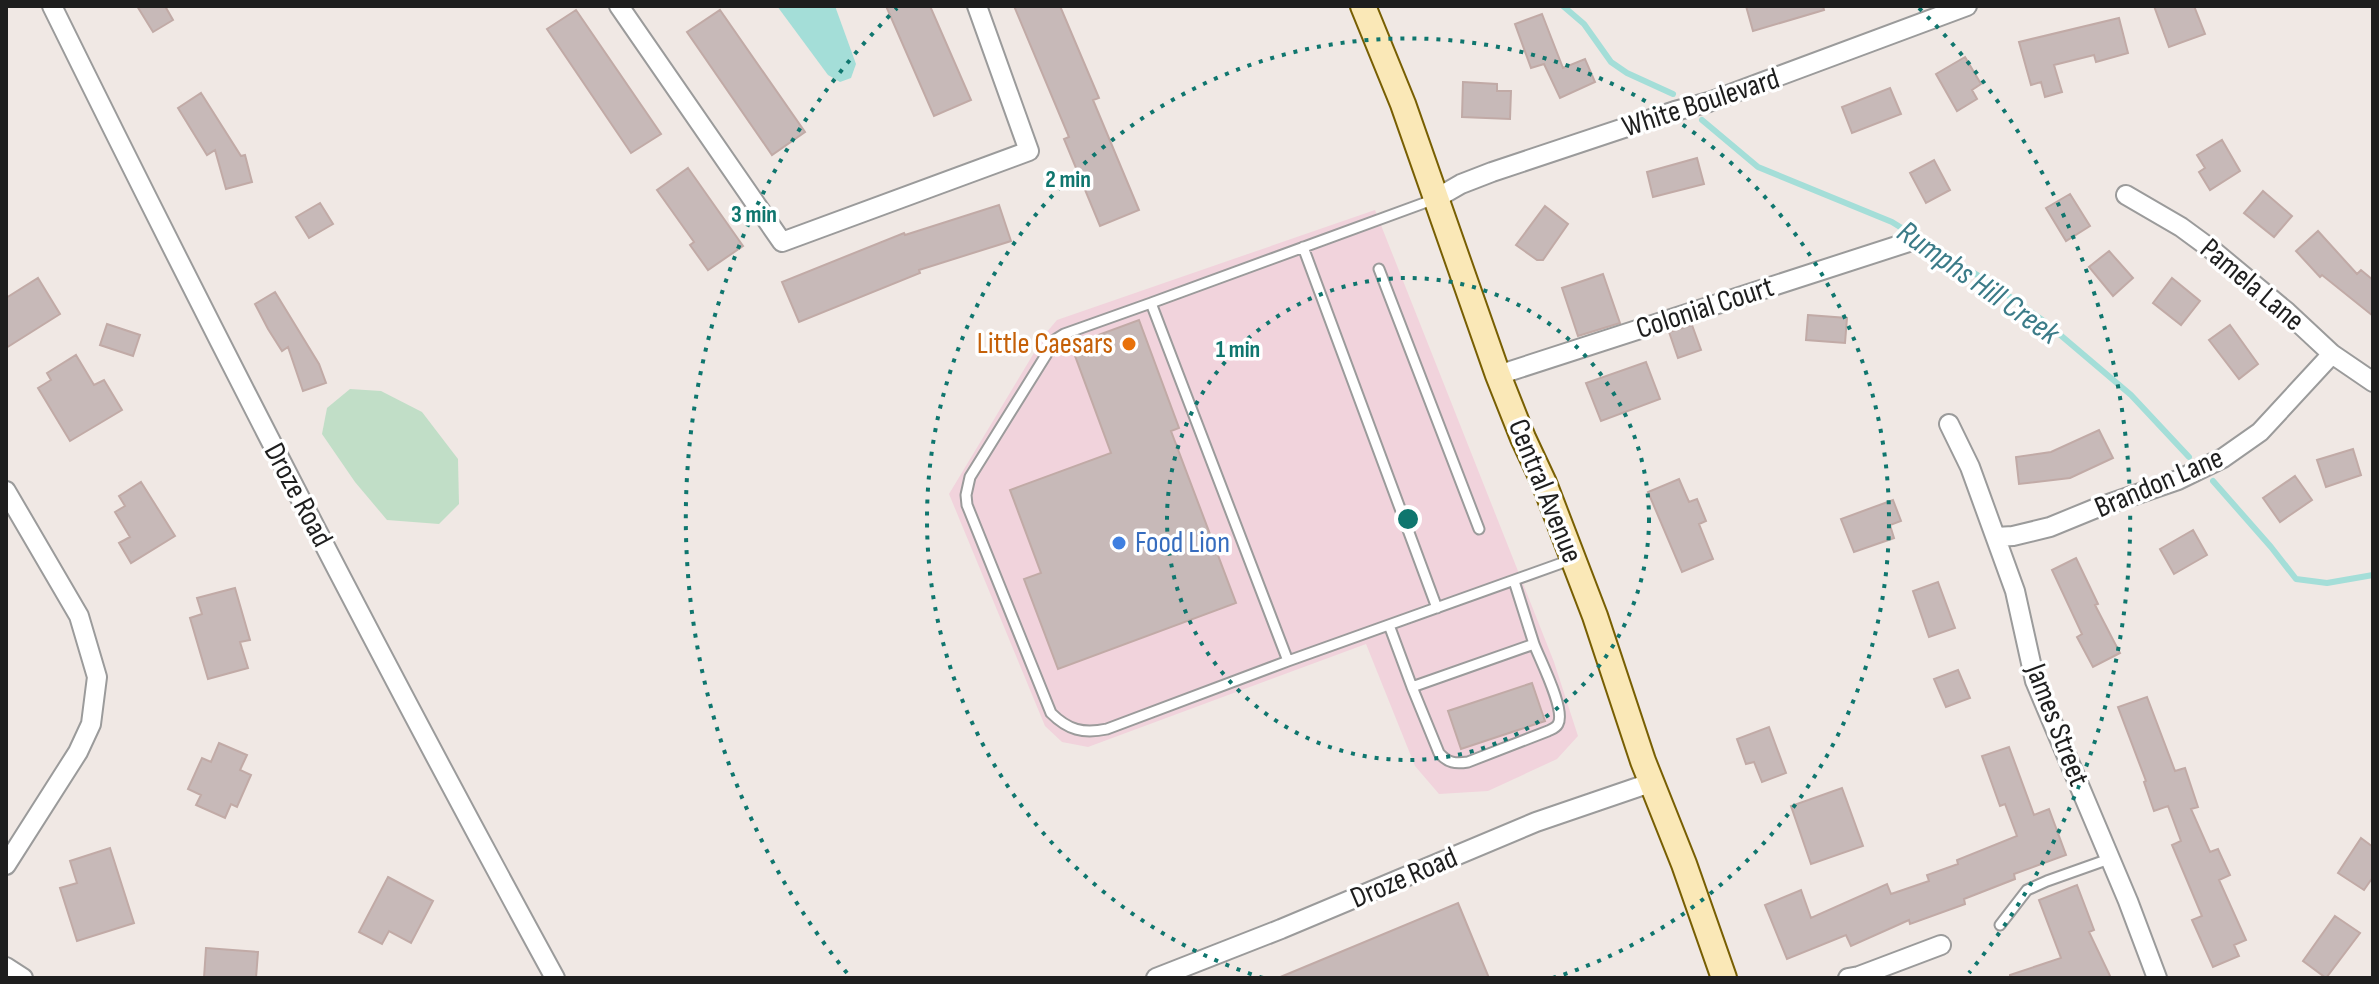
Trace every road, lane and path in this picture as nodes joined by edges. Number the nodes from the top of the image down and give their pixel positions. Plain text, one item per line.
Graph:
1 (52, 6) edge
2 (619, 6) edge
3 (977, 6) edge
4 (1363, 6) edge
5 (1967, 6) edge
6 (2126, 195) dead end
7 (1435, 199) junction
8 (1912, 241) dead end
9 (1303, 247) junction
10 (1379, 269) dead end
11 (1151, 303) junction
12 (2332, 354) junction
13 (1498, 375) junction
14 (2373, 382) edge
15 (1949, 424) dead end
16 (6, 491) edge
17 (1479, 529) dead end
18 (1996, 537) junction
19 (1573, 559) junction
20 (1514, 581) junction
21 (1437, 608) junction
22 (1389, 625) junction
23 (1534, 644) junction
24 (1288, 661) junction
25 (1412, 687) junction
26 (1653, 782) junction
27 (2109, 859) junction
28 (6, 865) edge
29 (2000, 925) dead end
30 (1941, 945) dead end
31 (6, 967) edge
32 (1161, 977) edge
33 (23, 978) edge
34 (555, 978) edge
35 (1724, 978) edge
36 (1848, 978) edge
37 (2157, 978) edge

1 - 34 street, Droze Road
2 - 3 street
4 - 7 street, Central Avenue
5 - 7 street, White Boulevard
6 - 12 street, Pamela Lane
7 - 9 lane
7 - 13 street, Central Avenue
8 - 13 street, Colonial Court
9 - 11 lane
9 - 21 lane
10 - 17 lane
11 - 24 lane
11 - 24 lane
12 - 14 street, Pamela Lane
12 - 18 street, Brandon Lane
13 - 19 street, Central Avenue
15 - 18 street, James Street
16 - 28 street
18 - 27 street, James Street
19 - 20 lane
19 - 26 street, Central Avenue
20 - 21 lane
20 - 23 lane
21 - 22 lane
22 - 24 lane
22 - 25 lane
23 - 25 lane
23 - 25 lane
26 - 32 street, Droze Road
26 - 35 street, Central Avenue
27 - 29 lane
27 - 37 street, James Street
30 - 36 street
31 - 33 street

